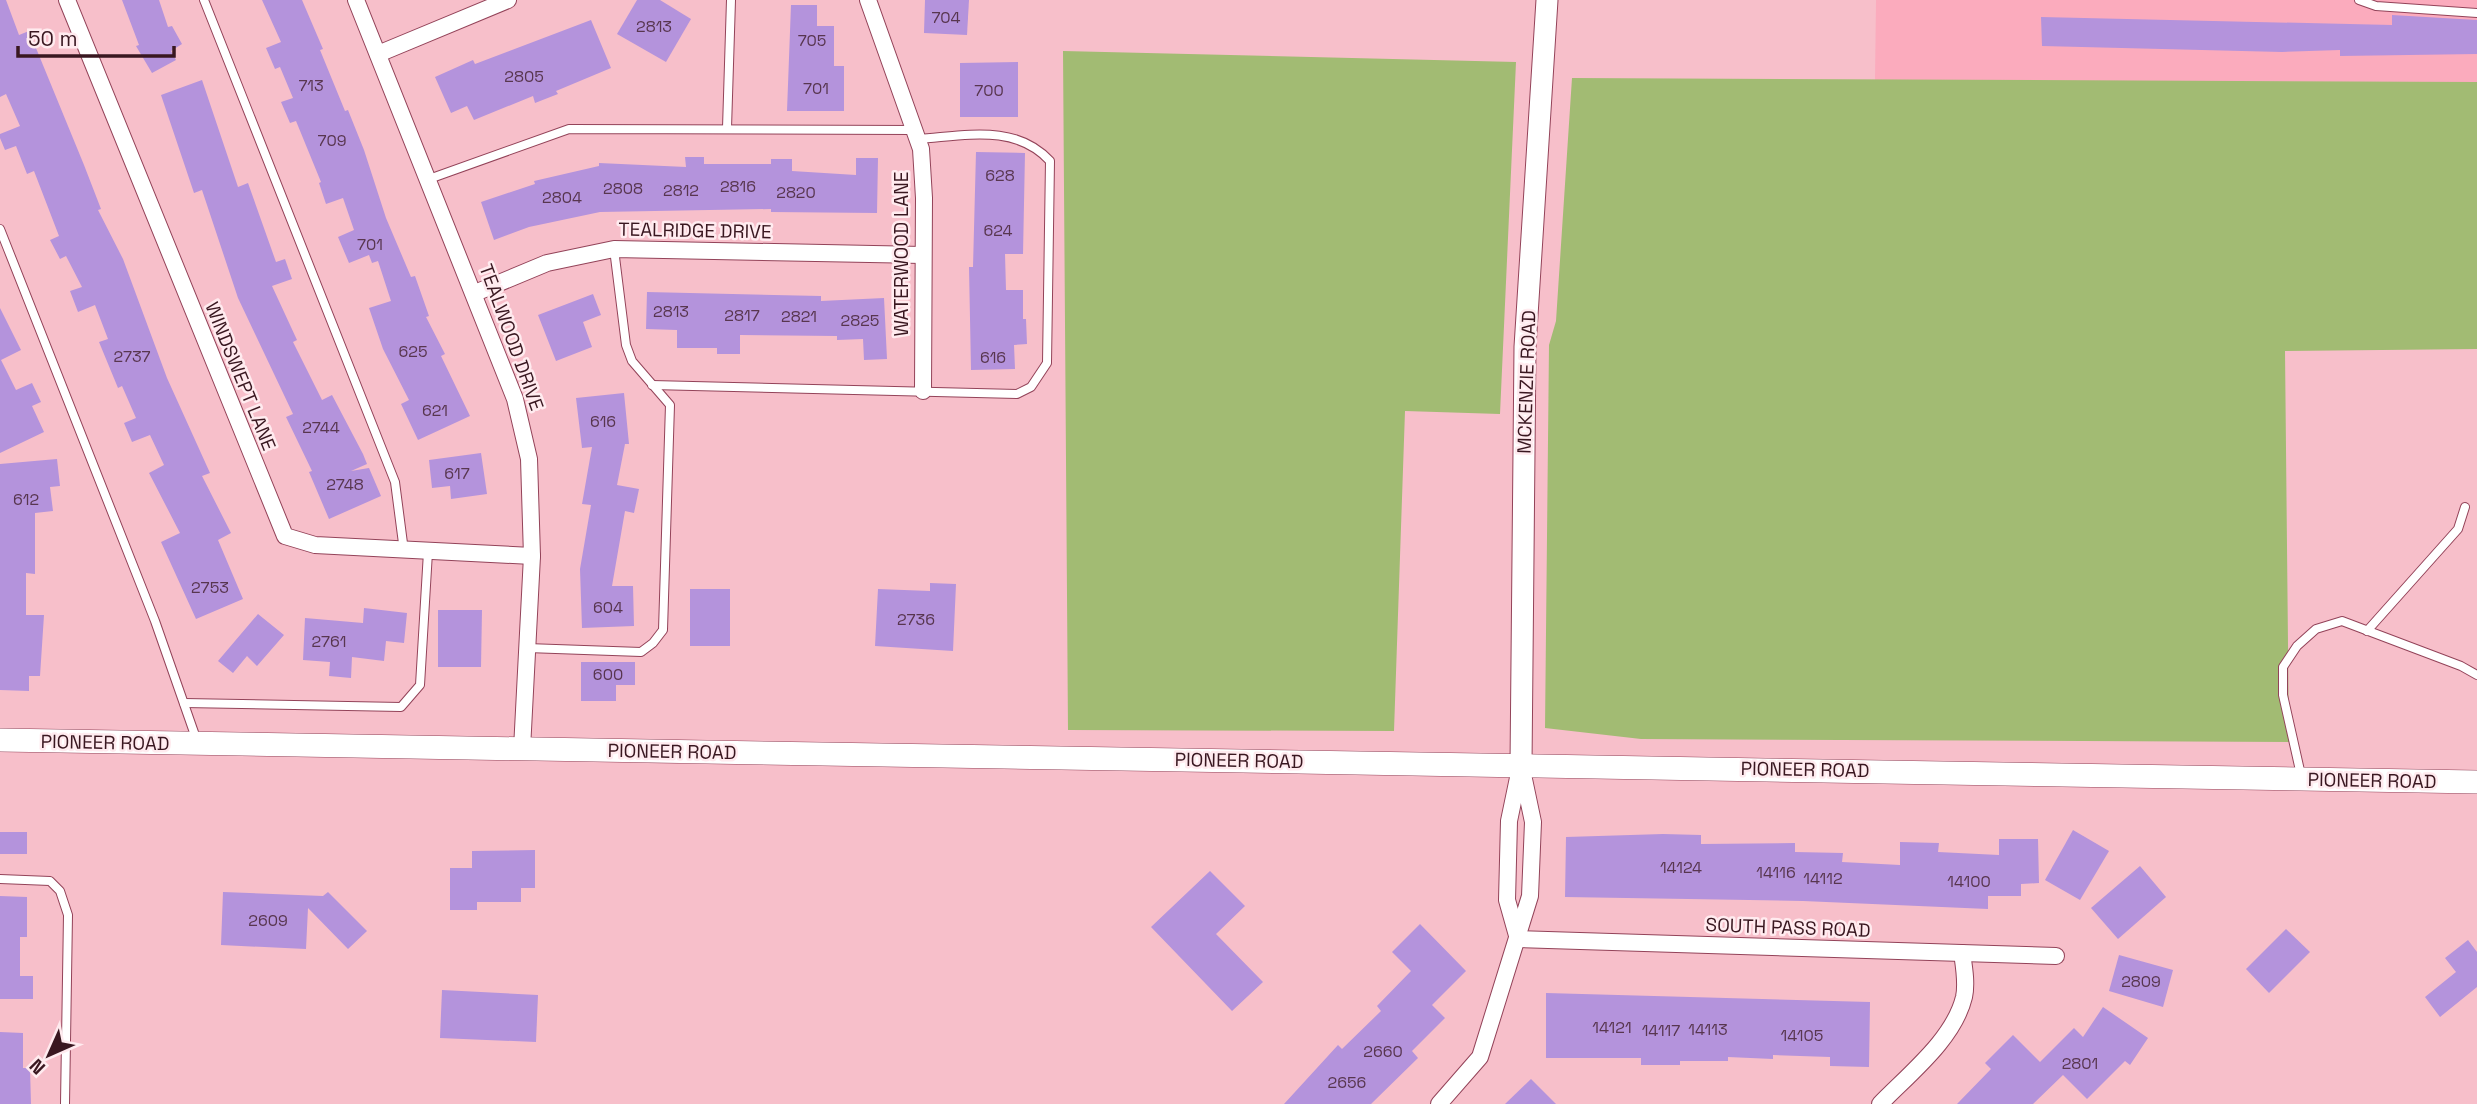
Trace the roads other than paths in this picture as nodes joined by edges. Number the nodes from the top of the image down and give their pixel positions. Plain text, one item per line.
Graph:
1 (67, 0) edge
2 (204, 0) edge
3 (356, 0) edge
4 (731, 0) edge
5 (868, 0) edge
6 (1547, 0) edge
7 (2359, 0) edge
8 (500, 2) edge
9 (2477, 13) edge
10 (377, 54) junction
11 (727, 128) junction
12 (916, 135) junction
13 (429, 179) junction
14 (0, 229) edge
15 (614, 249) junction
16 (923, 255) junction
17 (475, 293) junction
18 (652, 385) junction
19 (922, 391) junction
20 (2465, 507) dead end
21 (404, 551) junction
22 (428, 552) junction
23 (532, 556) junction
24 (2367, 631) junction
25 (527, 648) junction
26 (2477, 675) edge
27 (184, 703) junction
28 (0, 740) edge
29 (198, 744) junction
30 (522, 749) junction
31 (1521, 765) junction
32 (2302, 778) junction
33 (2477, 782) edge
34 (0, 878) edge
35 (1518, 939) junction
36 (1962, 953) junction
37 (2056, 956) dead end
38 (65, 1104) edge
39 (1439, 1104) edge
40 (1880, 1104) edge

1 - 21 street, WINDSWEPT LANE
2 - 21 lane
3 - 10 street, TEALWOOD DRIVE
4 - 11 lane
5 - 12 street, WATERWOOD LANE
6 - 31 street, MCKENZIE ROAD
7 - 9 lane
8 - 10 street
10 - 13 street, TEALWOOD DRIVE
11 - 12 lane
11 - 13 lane
12 - 16 street, WATERWOOD LANE
12 - 19 lane
13 - 17 street, TEALWOOD DRIVE
14 - 27 lane
15 - 16 street, TEALRIDGE DRIVE
15 - 17 street, TEALRIDGE DRIVE
15 - 18 lane
16 - 19 street, WATERWOOD LANE
17 - 23 street, TEALWOOD DRIVE
18 - 19 lane
18 - 25 lane
20 - 24 lane
21 - 22 street, WINDSWEPT LANE
22 - 23 street, WINDSWEPT LANE
22 - 27 lane
23 - 25 street, TEALWOOD DRIVE
24 - 26 lane
24 - 32 lane
25 - 30 street, TEALWOOD DRIVE
27 - 29 lane
28 - 29 main road, PIONEER ROAD
29 - 30 main road, PIONEER ROAD
30 - 31 main road, PIONEER ROAD
31 - 32 main road, PIONEER ROAD
31 - 35 street
31 - 35 street
32 - 33 main road, PIONEER ROAD
34 - 38 lane
35 - 36 street, SOUTH PASS ROAD
35 - 39 street
36 - 37 street, SOUTH PASS ROAD
36 - 40 street

